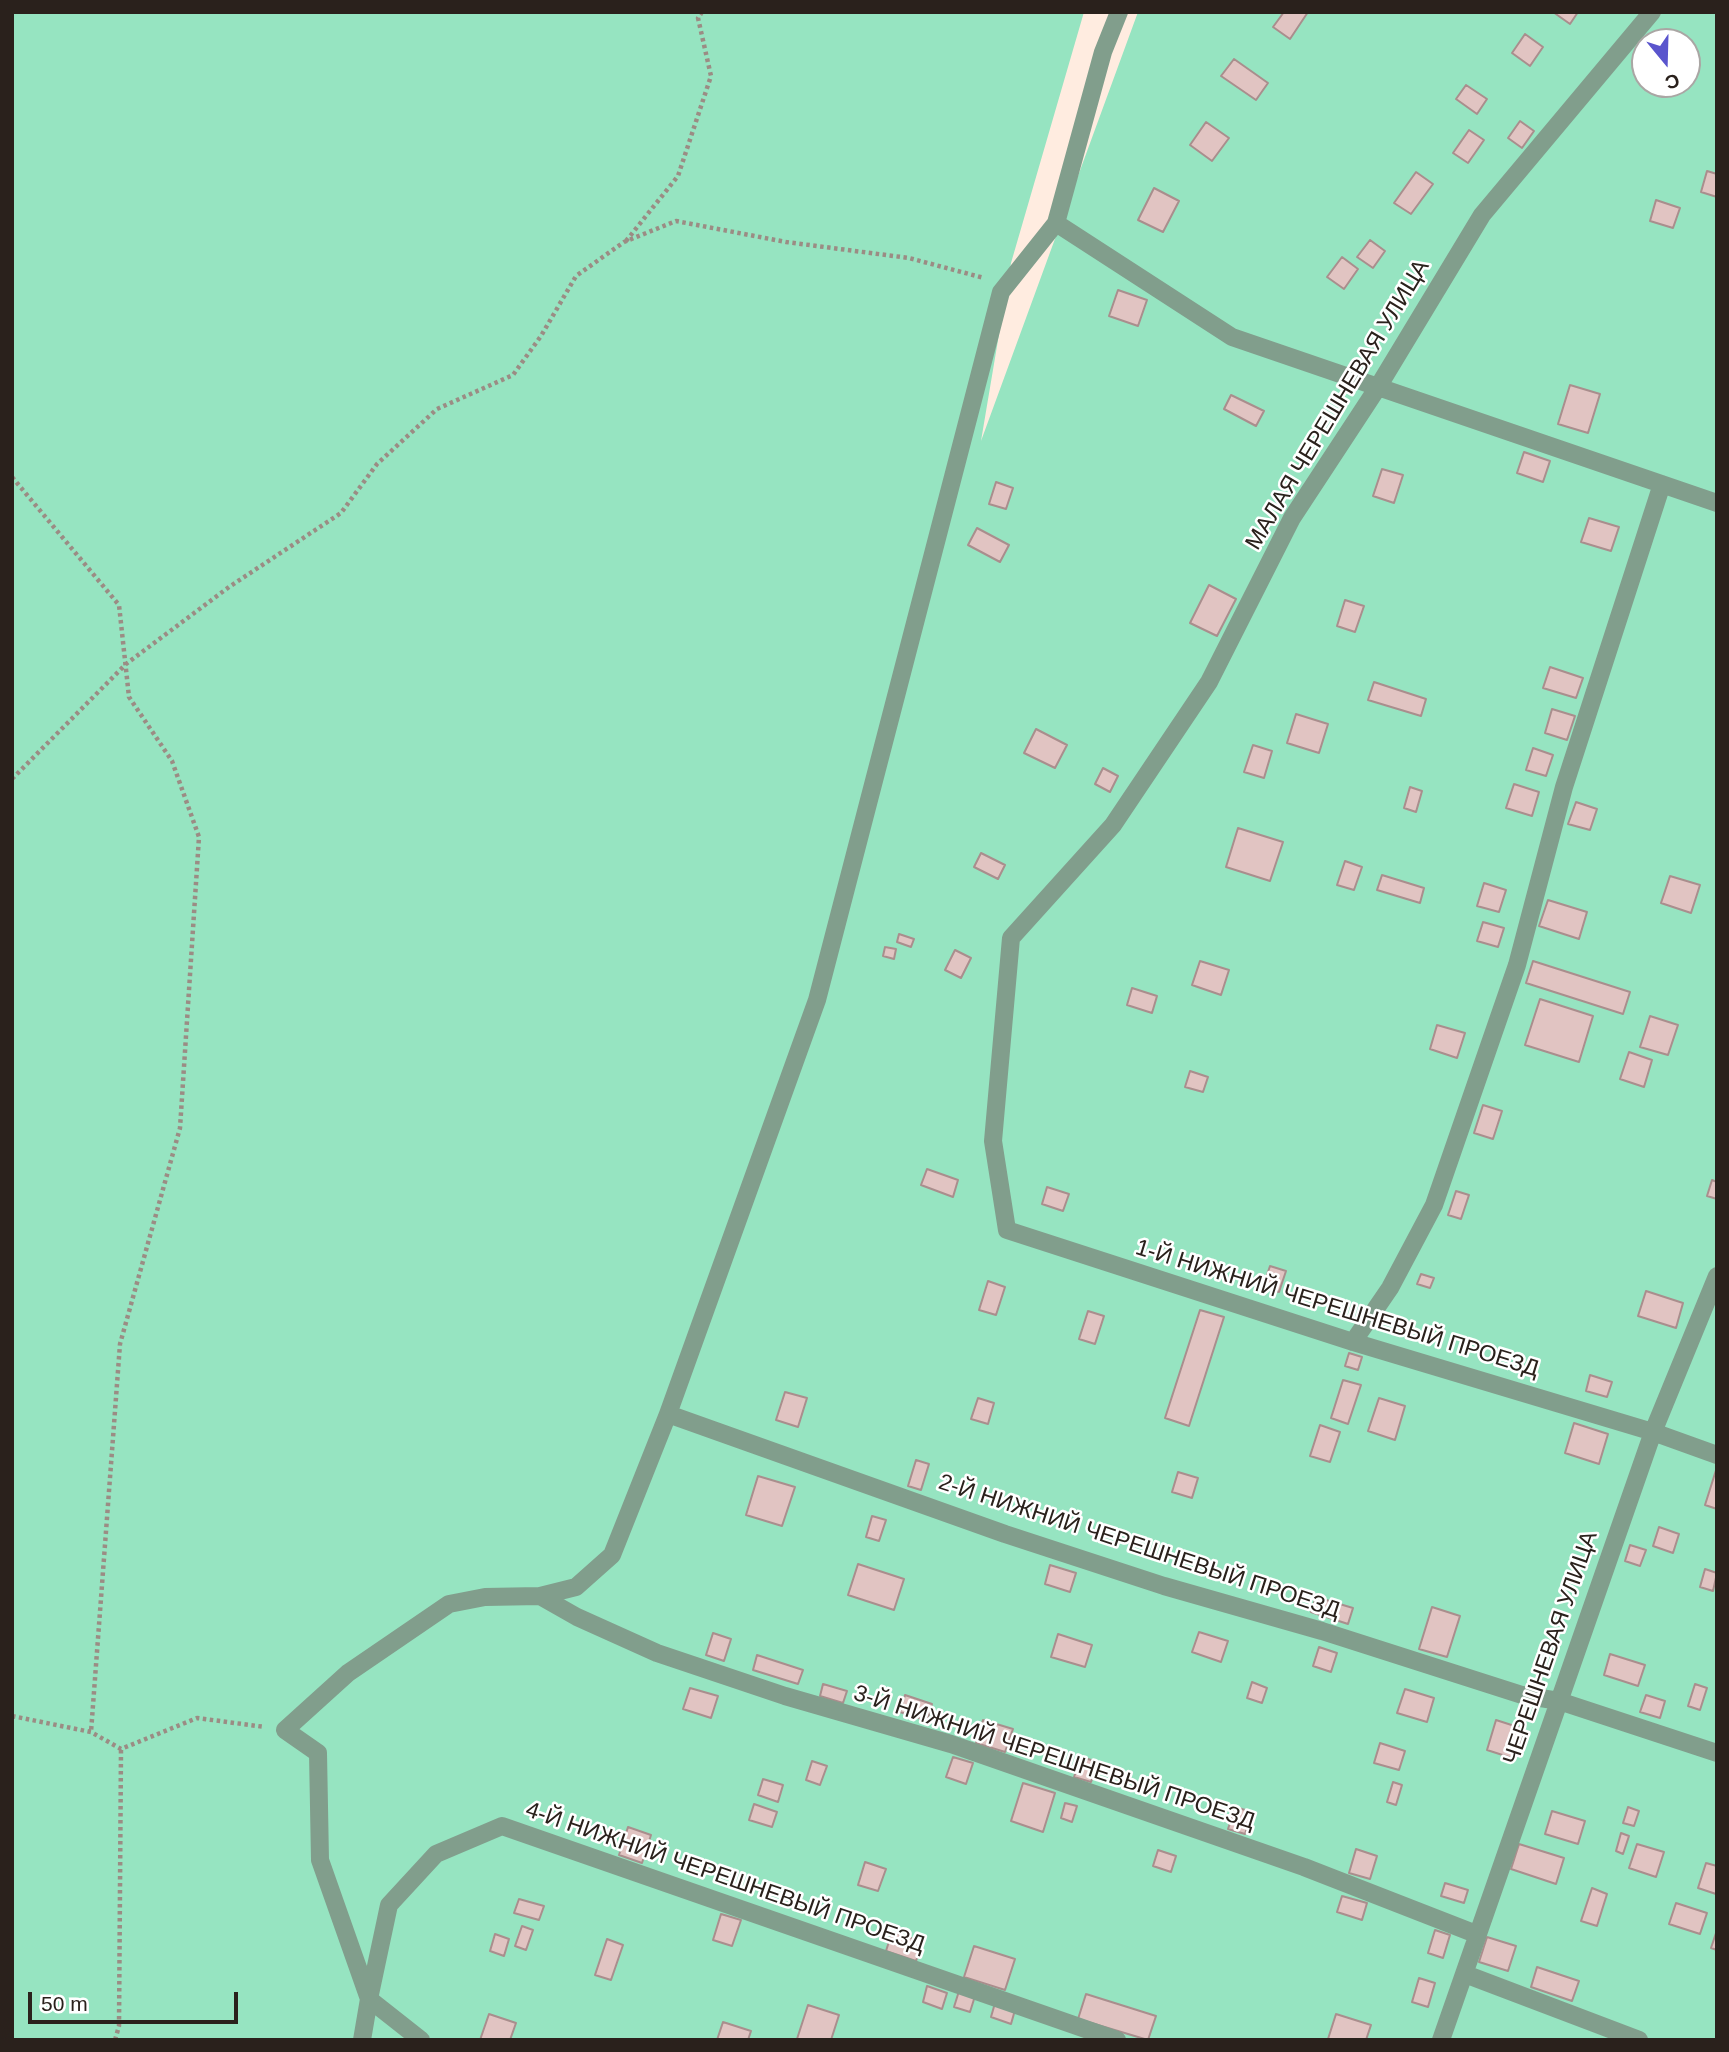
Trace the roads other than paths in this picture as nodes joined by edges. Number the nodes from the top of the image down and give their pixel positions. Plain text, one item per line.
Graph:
1 (1119, 12) edge
2 (1652, 12) edge
3 (1056, 223) junction
4 (1378, 387) junction
5 (1662, 484) junction
6 (1717, 503) edge
7 (1007, 1230) joint
8 (1717, 1276) edge
9 (1353, 1342) junction
10 (668, 1415) junction
11 (1653, 1432) junction
12 (1717, 1455) edge
13 (540, 1596) junction
14 (1559, 1701) junction
15 (1717, 1753) edge
16 (1476, 1934) junction
17 (1465, 1974) junction
18 (369, 1999) junction
19 (362, 2040) edge
20 (421, 2040) edge
21 (1117, 2040) edge
22 (1441, 2040) edge
23 (1639, 2040) edge

1 - 3 lane
2 - 4 lane, МАЛАЯ ЧЕРЕШНЕВАЯ УЛИЦА
3 - 4 lane
3 - 10 lane
4 - 5 lane
4 - 7 lane, МАЛАЯ ЧЕРЕШНЕВАЯ УЛИЦА
5 - 6 lane
5 - 9 lane
7 - 9 lane, 1-Й НИЖНИЙ ЧЕРЕШНЕВЫЙ ПРОЕЗД
8 - 11 lane, ЧЕРЕШНЕВАЯ УЛИЦА
9 - 11 lane, 1-Й НИЖНИЙ ЧЕРЕШНЕВЫЙ ПРОЕЗД
10 - 13 lane
10 - 14 lane, 2-Й НИЖНИЙ ЧЕРЕШНЕВЫЙ ПРОЕЗД
11 - 12 lane, 1-Й НИЖНИЙ ЧЕРЕШНЕВЫЙ ПРОЕЗД
11 - 14 lane, ЧЕРЕШНЕВАЯ УЛИЦА
13 - 16 lane, 3-Й НИЖНИЙ ЧЕРЕШНЕВЫЙ ПРОЕЗД
13 - 18 lane
14 - 15 lane, 2-Й НИЖНИЙ ЧЕРЕШНЕВЫЙ ПРОЕЗД
14 - 16 lane, ЧЕРЕШНЕВАЯ УЛИЦА
16 - 17 lane, ЧЕРЕШНЕВАЯ УЛИЦА
17 - 22 lane, ЧЕРЕШНЕВАЯ УЛИЦА
17 - 23 lane
18 - 19 lane, 4-Й НИЖНИЙ ЧЕРЕШНЕВЫЙ ПРОЕЗД
18 - 20 lane
18 - 21 lane, 4-Й НИЖНИЙ ЧЕРЕШНЕВЫЙ ПРОЕЗД

